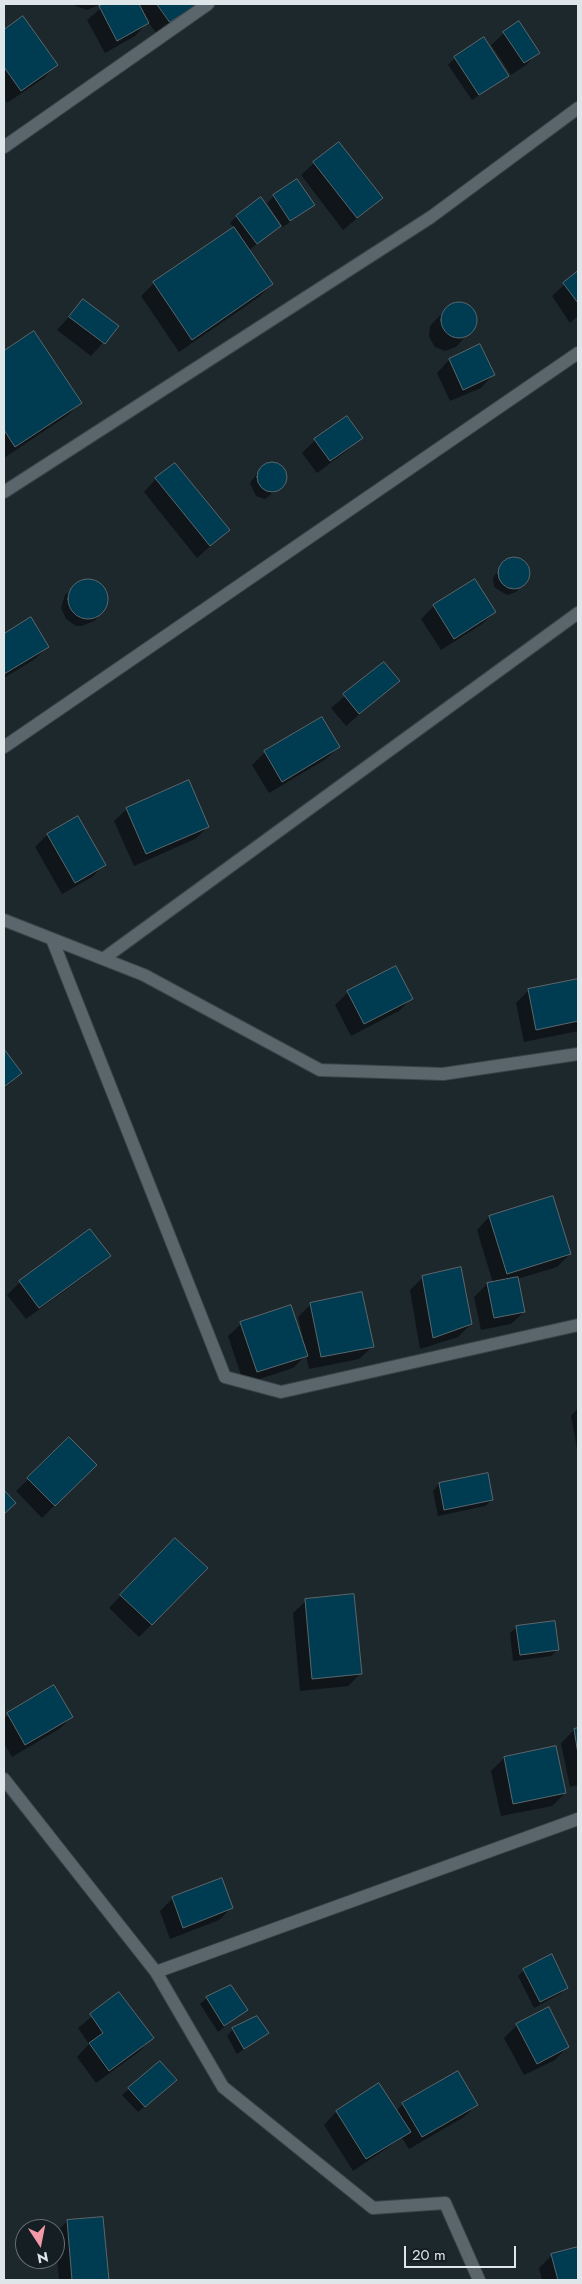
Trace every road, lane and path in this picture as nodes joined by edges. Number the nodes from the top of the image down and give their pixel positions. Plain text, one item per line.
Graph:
1 (208, 4) edge
2 (578, 108) edge
3 (4, 147) edge
4 (578, 353) edge
5 (4, 492) edge
6 (578, 613) edge
7 (4, 747) edge
8 (4, 920) edge
9 (52, 939) junction
10 (103, 959) junction
11 (578, 1054) edge
12 (578, 1325) edge
13 (4, 1779) edge
14 (578, 1819) edge
15 (156, 1972) junction
16 (479, 2280) edge

1 - 3 street
2 - 5 street
4 - 7 street
6 - 10 street
8 - 9 street
9 - 10 street
9 - 12 street
10 - 11 street
13 - 15 street
14 - 15 street
15 - 16 street

